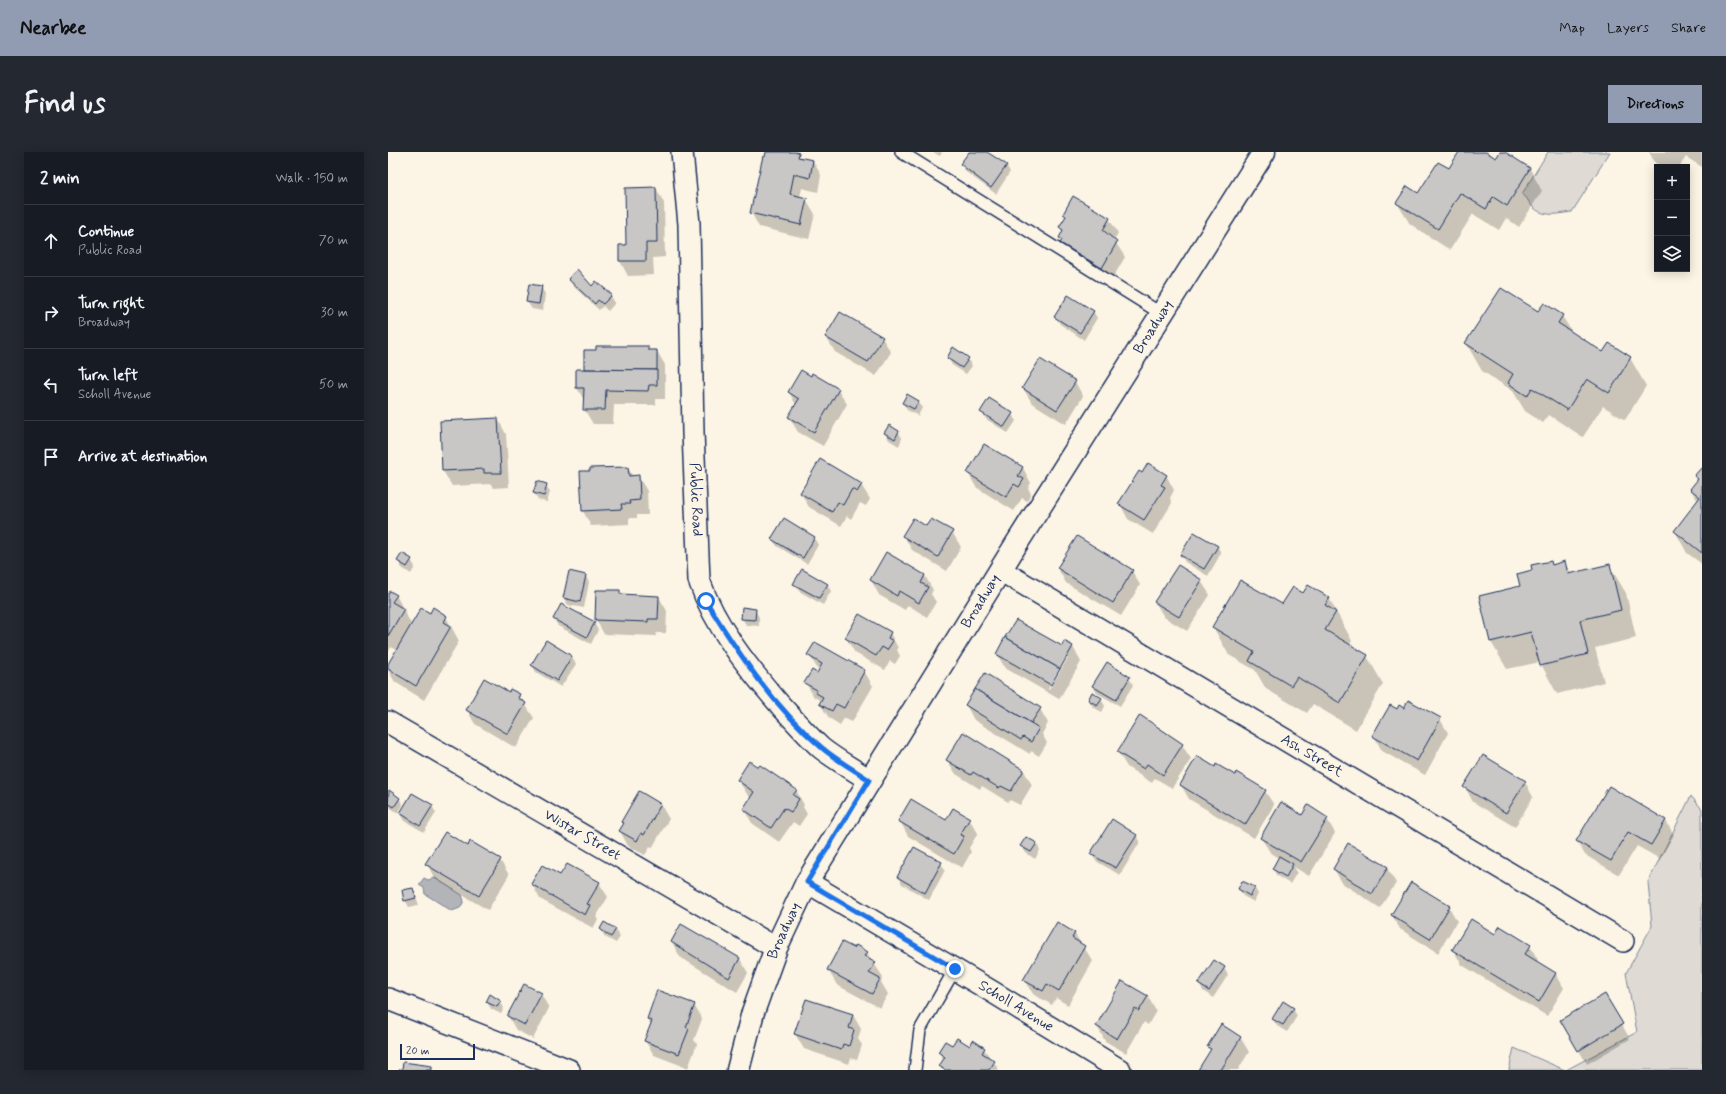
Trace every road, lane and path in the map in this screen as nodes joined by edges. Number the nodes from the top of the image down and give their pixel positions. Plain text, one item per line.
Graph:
1 (682, 152) edge
2 (901, 152) edge
3 (1264, 152) edge
4 (1162, 314) junction
5 (1000, 570) junction
6 (388, 722) edge
7 (869, 780) junction
8 (807, 882) junction
9 (1623, 941) dead end
10 (776, 948) junction
11 (955, 969) junction
12 (388, 999) edge
13 (569, 1070) edge
14 (738, 1070) edge
15 (916, 1070) edge
16 (1120, 1070) edge

1 - 7 street, Public Road
2 - 4 lane
3 - 4 main road, Broadway
4 - 5 main road, Broadway
5 - 7 main road, Broadway
5 - 9 street, Ash Street
6 - 10 street, Wistar Street
7 - 8 main road, Broadway
8 - 10 main road, Broadway
8 - 11 street, Scholl Avenue
10 - 14 main road, Broadway
11 - 15 lane
11 - 16 street, Scholl Avenue
12 - 13 street

